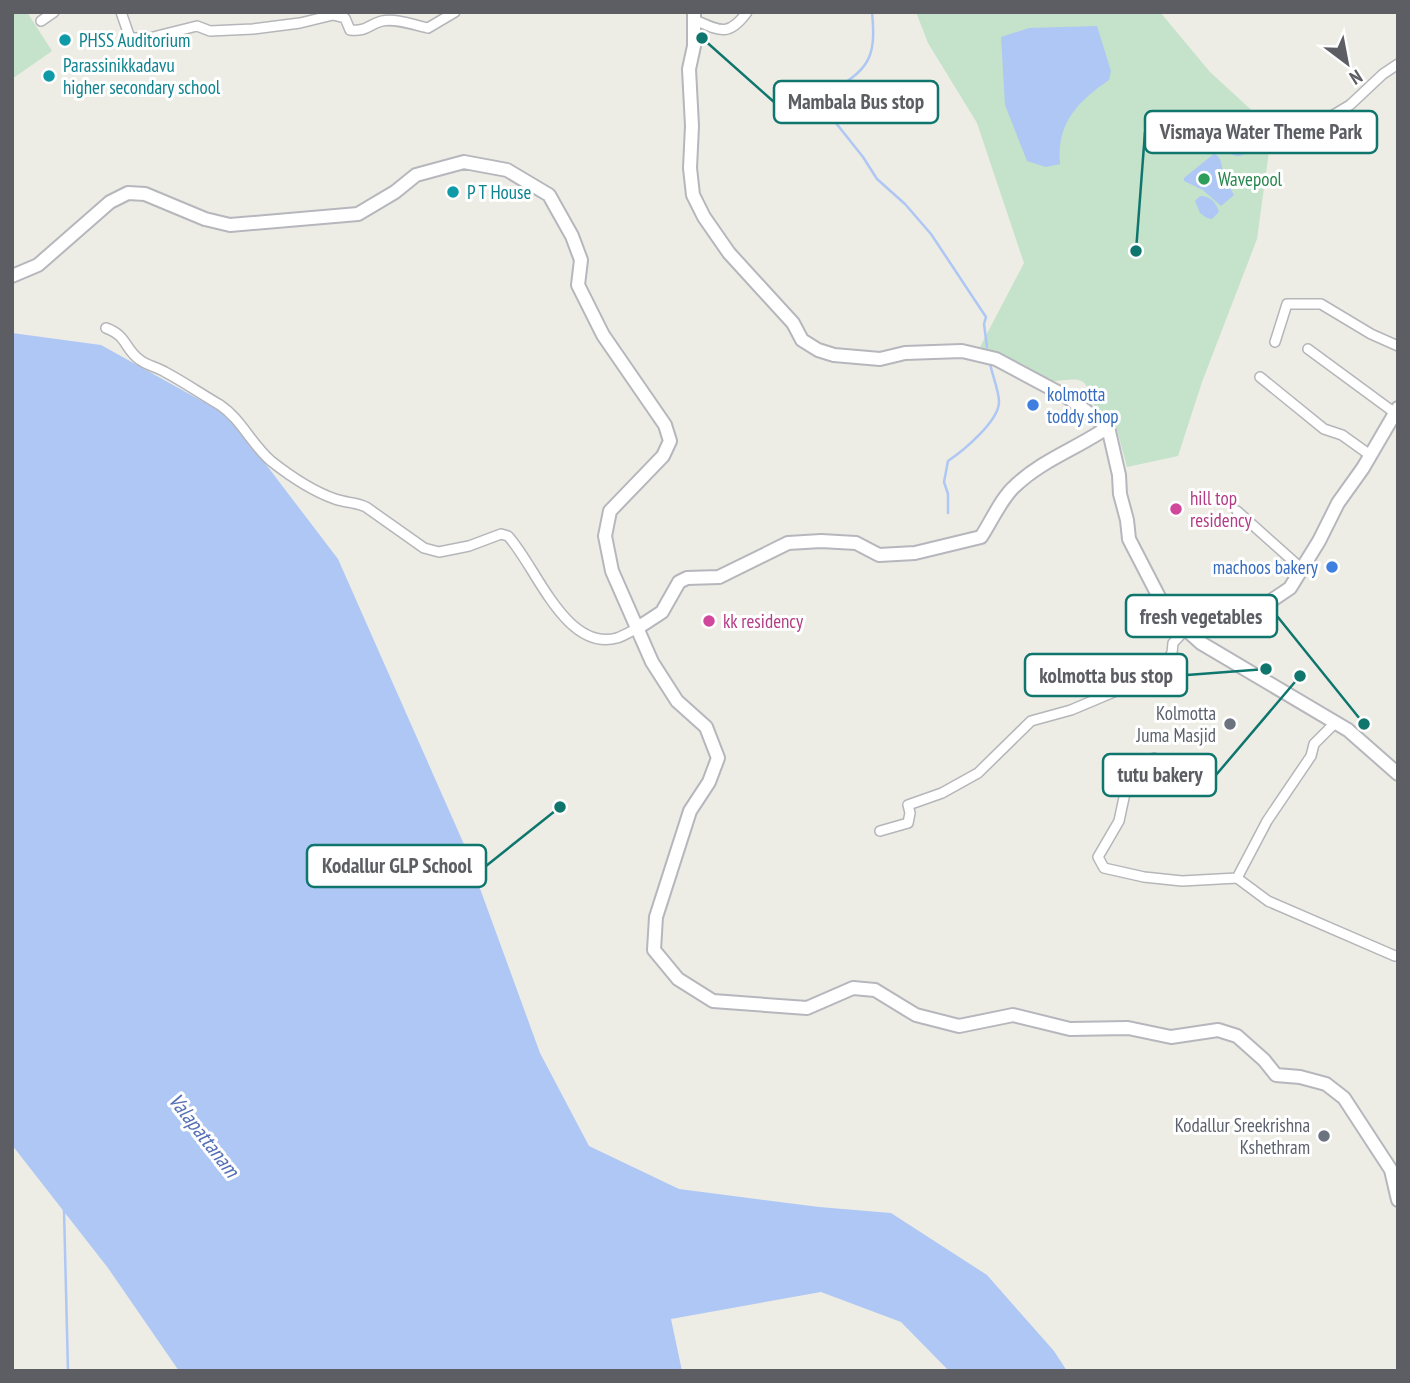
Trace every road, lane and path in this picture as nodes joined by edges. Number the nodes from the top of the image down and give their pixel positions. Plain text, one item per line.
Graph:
1 (54, 12) edge
2 (121, 12) edge
3 (456, 12) edge
4 (747, 12) edge
5 (694, 16) edge
6 (41, 21) dead end
7 (1398, 64) edge
8 (1285, 144) dead end
9 (12, 276) edge
10 (106, 328) dead end
11 (1275, 342) dead end
12 (1398, 346) edge
13 (1308, 349) dead end
14 (1260, 377) dead end
15 (1396, 411) edge
16 (1108, 427) junction
17 (1370, 455) junction
18 (1237, 511) dead end
19 (1302, 569) junction
20 (1189, 626) junction
21 (636, 629) junction
22 (1336, 722) junction
23 (1154, 758) dead end
24 (1398, 774) edge
25 (880, 831) dead end
26 (1237, 878) junction
27 (1395, 956) dead end
28 (1398, 1200) edge

1 - 6 street
2 - 3 street
4 - 5 street
5 - 16 street
7 - 8 street
9 - 21 street
10 - 21 street
11 - 12 street
13 - 15 street
14 - 17 street
15 - 17 street
16 - 20 street
16 - 21 street
17 - 19 street
18 - 19 street
19 - 20 street
20 - 22 street
20 - 25 street
21 - 28 street
22 - 24 street
22 - 26 street
23 - 26 street
26 - 27 street

